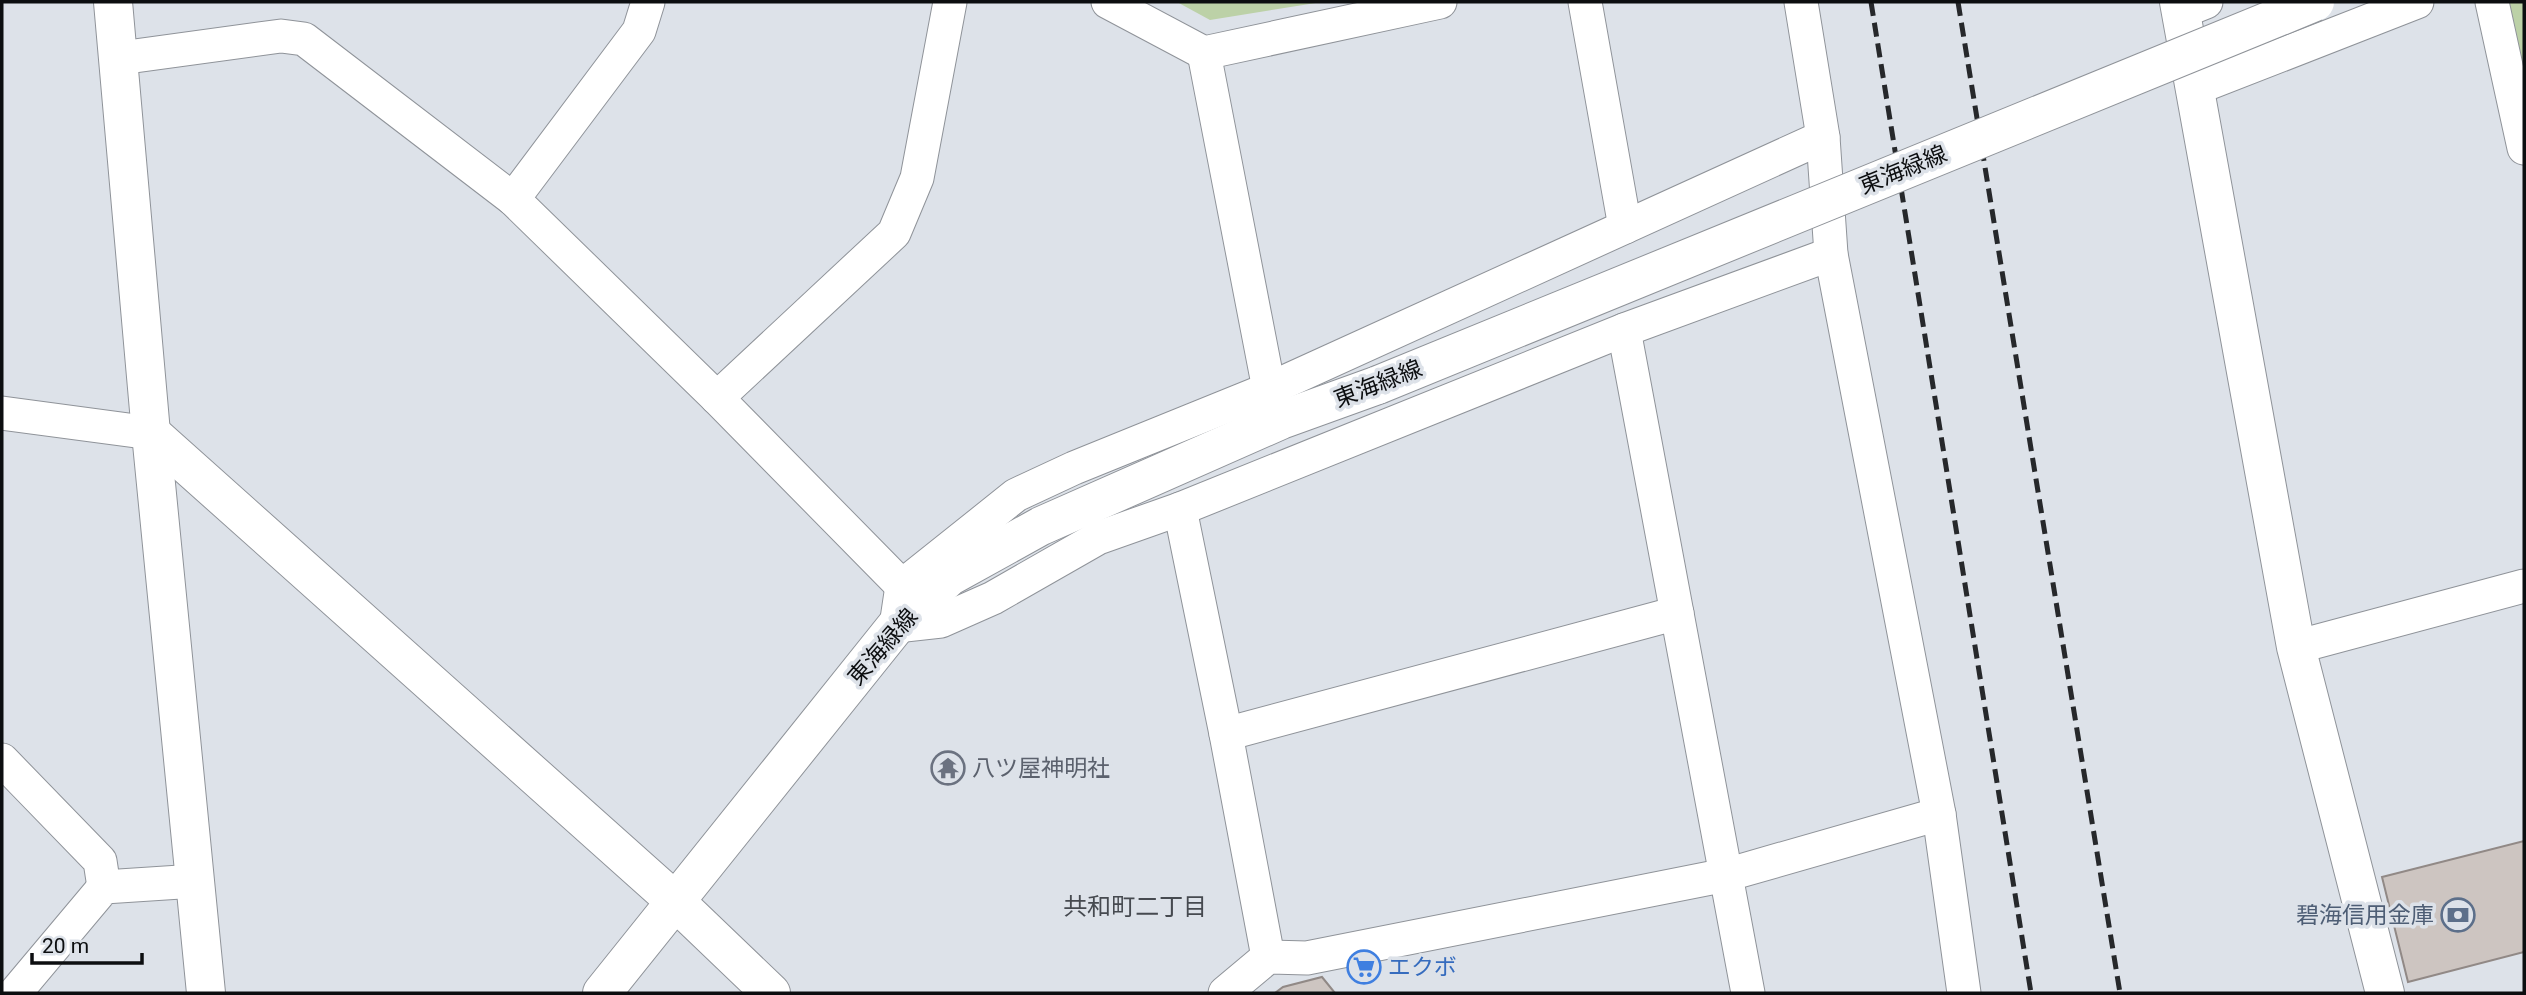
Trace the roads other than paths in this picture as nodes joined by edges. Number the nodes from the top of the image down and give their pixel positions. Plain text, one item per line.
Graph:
1 (113, 2) edge
2 (648, 2) edge
3 (950, 2) edge
4 (1108, 2) edge
5 (1440, 2) edge
6 (1585, 2) edge
7 (1801, 2) edge
8 (2315, 2) edge
9 (2417, 2) edge
10 (2492, 2) edge
11 (2189, 5) edge
12 (1203, 53) junction
13 (120, 58) junction
14 (2194, 89) junction
15 (1823, 137) junction
16 (2524, 148) edge
17 (513, 199) junction
18 (1625, 227) junction
19 (1831, 254) junction
20 (1624, 330) junction
21 (1269, 389) junction
22 (717, 398) junction
23 (2, 413) edge
24 (151, 433) junction
25 (1180, 509) junction
26 (902, 586) junction
27 (2524, 586) edge
28 (1677, 613) junction
29 (896, 626) junction
30 (2296, 647) junction
31 (1226, 734) junction
32 (2, 760) edge
33 (1939, 814) junction
34 (1726, 875) junction
35 (196, 881) junction
36 (104, 887) junction
37 (676, 902) junction
38 (1268, 957) junction
39 (15, 993) edge
40 (206, 993) edge
41 (602, 993) edge
42 (771, 993) edge
43 (1225, 993) edge
44 (1748, 993) edge
45 (1964, 993) edge
46 (2385, 993) edge

1 - 13 street
2 - 17 street
3 - 22 street
4 - 12 street
5 - 12 street
6 - 18 street
7 - 15 street
8 - 29 street, 東海緑線, bridge
9 - 14 street
10 - 16 street
11 - 14 street
12 - 21 street
13 - 17 street
13 - 24 street
14 - 30 street
15 - 18 street
15 - 19 street
17 - 22 street
18 - 21 street
19 - 20 street
19 - 33 street
20 - 25 street
20 - 28 street
21 - 26 street
22 - 26 street
23 - 24 street
24 - 35 street
24 - 37 street
25 - 29 street
25 - 31 street
26 - 29 street
27 - 30 street
28 - 31 street
28 - 34 street
29 - 37 street, 東海緑線
30 - 46 street
31 - 38 street
32 - 36 street
33 - 34 street
33 - 45 street
34 - 38 street
34 - 44 street
35 - 36 street
35 - 40 street
36 - 39 street
37 - 41 street, 東海緑線
37 - 42 street
38 - 43 street

